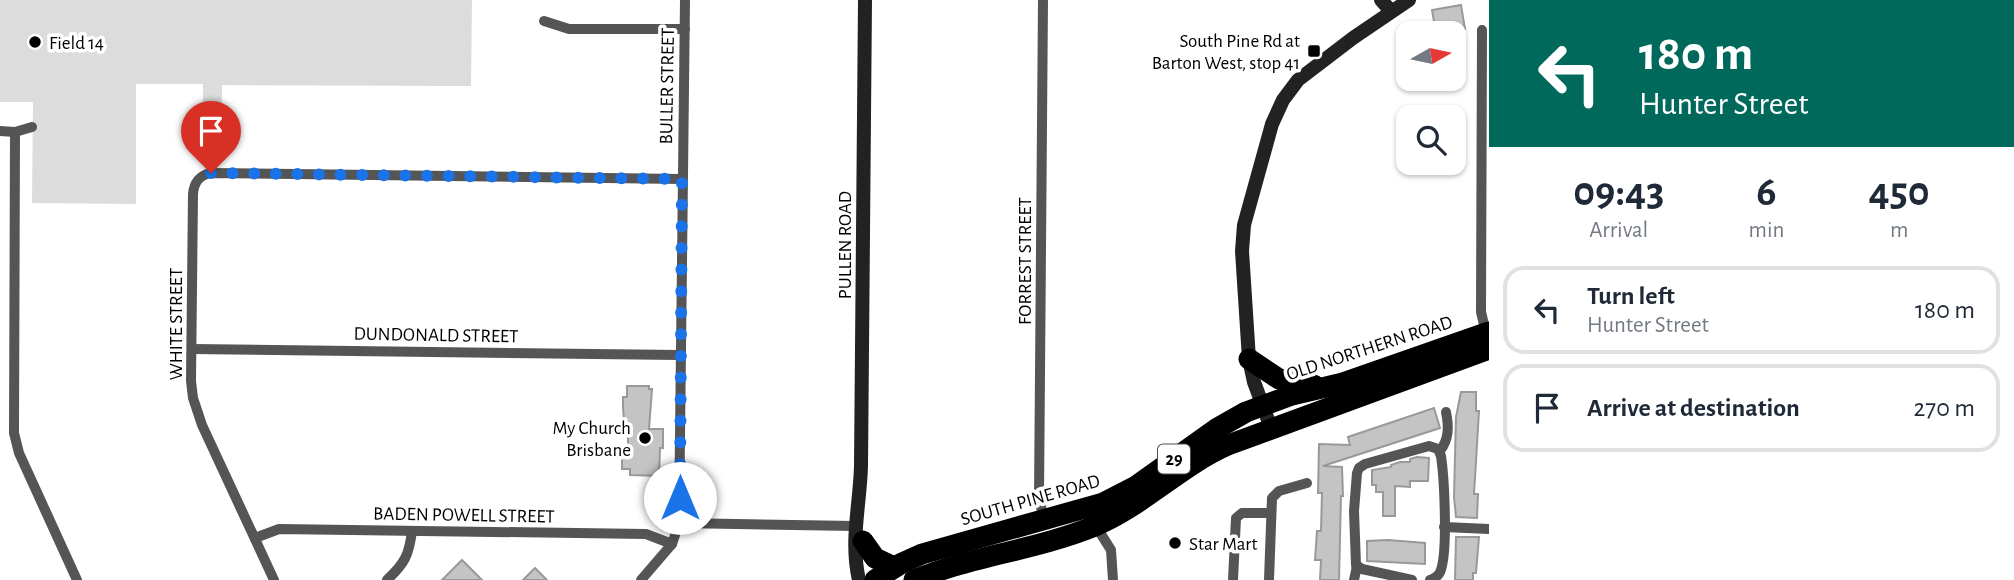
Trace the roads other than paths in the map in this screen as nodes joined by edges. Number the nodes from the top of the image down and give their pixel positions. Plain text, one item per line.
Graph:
1 (685, 0) edge
2 (865, 0) edge
3 (1043, 0) edge
4 (1409, 0) edge
5 (1386, 6) edge
6 (544, 22) dead end
7 (685, 29) junction
8 (1482, 30) dead end
9 (32, 127) dead end
10 (0, 131) edge
11 (15, 132) junction
12 (682, 179) junction
13 (1488, 344) edge
14 (192, 349) junction
15 (680, 355) junction
16 (1249, 359) junction
17 (1328, 386) junction
18 (1262, 405) junction
19 (1446, 412) dead end
20 (1271, 428) junction
21 (1440, 451) junction
22 (1350, 459) dead end
23 (1359, 468) junction
24 (1307, 483) dead end
25 (1270, 513) junction
26 (1090, 518) junction
27 (1044, 521) junction
28 (679, 523) junction
29 (1444, 527) junction
30 (1489, 529) edge
31 (412, 531) junction
32 (859, 534) junction
33 (255, 538) junction
34 (671, 544) junction
35 (1357, 566) junction
36 (894, 567) junction
37 (1436, 579) edge
38 (77, 580) edge
39 (274, 580) edge
40 (387, 580) edge
41 (641, 580) edge
42 (859, 580) edge
43 (873, 580) edge
44 (914, 580) edge
45 (1113, 580) edge
46 (1233, 580) edge
47 (1269, 580) edge
48 (1354, 580) edge
49 (1412, 580) edge

1 - 7 street, BULLER STREET
2 - 32 street, PULLEN ROAD
3 - 27 street, FORREST STREET
4 - 5 street
5 - 16 street
6 - 7 street
7 - 12 street, BULLER STREET
8 - 13 street
9 - 11 street
10 - 11 street
11 - 38 street
12 - 14 street, WHITE STREET
12 - 15 street, BULLER STREET
13 - 17 highway, OLD NORTHERN ROAD
13 - 20 highway, OLD NORTHERN ROAD
14 - 15 street, DUNDONALD STREET
14 - 33 street, WHITE STREET
15 - 28 street, BULLER STREET
16 - 17 highway
16 - 18 street
17 - 18 highway, OLD NORTHERN ROAD
18 - 20 street
18 - 26 highway, SOUTH PINE ROAD / 29
19 - 21 street
20 - 26 highway, SOUTH PINE ROAD / 29
21 - 23 street
21 - 29 street
22 - 23 street
23 - 35 street
24 - 25 street
25 - 46 street
25 - 47 street
26 - 27 highway, SOUTH PINE ROAD / 29
26 - 44 highway, SOUTH PINE ROAD / 29
26 - 45 street
27 - 36 highway, SOUTH PINE ROAD / 29
28 - 32 street
28 - 34 street, BULLER STREET
29 - 30 street
29 - 37 street
31 - 33 street, BADEN POWELL STREET
31 - 34 street, BADEN POWELL STREET
31 - 40 street
32 - 36 highway
32 - 42 street, PULLEN ROAD
32 - 43 street, PULLEN ROAD
33 - 39 street, WHITE STREET
34 - 41 street, BULLER STREET
35 - 48 street
35 - 49 street
36 - 43 highway, SOUTH PINE ROAD / 29

